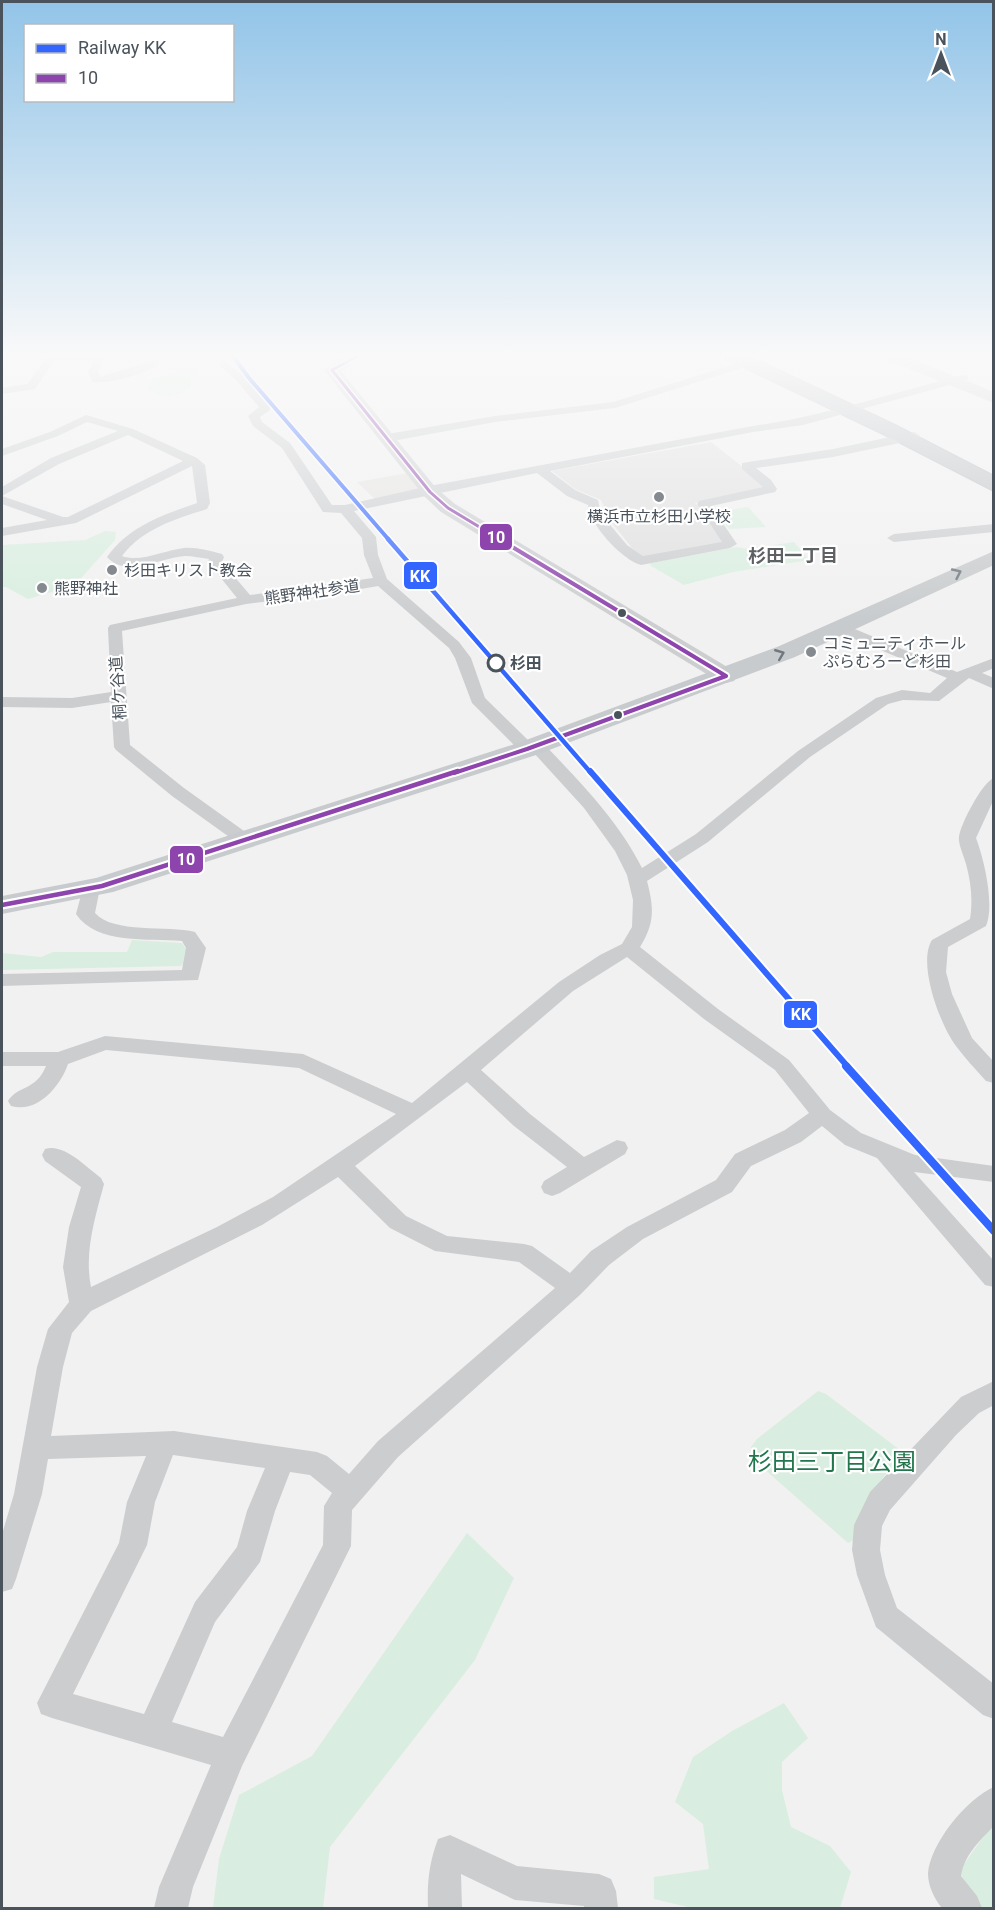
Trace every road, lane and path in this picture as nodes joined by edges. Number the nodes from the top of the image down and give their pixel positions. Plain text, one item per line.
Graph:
1 (23, 444) edge
2 (98, 444) edge
3 (157, 444) edge
4 (284, 444) edge
5 (392, 444) edge
6 (677, 444) edge
7 (876, 444) edge
8 (922, 444) edge
9 (924, 444) edge
10 (86, 449) junction
11 (5, 450) edge
12 (193, 461) junction
13 (542, 471) junction
14 (993, 478) edge
15 (993, 485) edge
16 (429, 490) junction
17 (2, 492) edge
18 (2, 500) edge
19 (345, 509) junction
20 (64, 522) junction
21 (993, 528) edge
22 (2, 532) edge
23 (894, 538) dead end
24 (992, 562) edge
25 (381, 581) junction
26 (246, 600) junction
27 (838, 627) junction
28 (115, 628) joint
29 (993, 662) edge
30 (963, 675) junction
31 (726, 676) junction
32 (993, 684) edge
33 (118, 696) junction
34 (2, 702) edge
35 (532, 747) junction
36 (993, 783) edge
37 (993, 816) edge
38 (974, 819) junction
39 (245, 840) junction
40 (986, 868) edge
41 (639, 878) junction
42 (91, 888) junction
43 (2, 905) edge
44 (629, 948) junction
45 (2, 980) edge
46 (2, 1059) edge
47 (59, 1059) junction
48 (468, 1070) junction
49 (993, 1076) edge
50 (19, 1101) dead end
51 (412, 1112) junction
52 (822, 1115) junction
53 (617, 1148) dead end
54 (885, 1154) junction
55 (53, 1155) dead end
56 (339, 1164) junction
57 (584, 1168) junction
58 (993, 1174) edge
59 (552, 1188) dead end
60 (993, 1278) edge
61 (572, 1287) junction
62 (82, 1304) junction
63 (993, 1392) edge
64 (164, 1443) junction
65 (36, 1448) junction
66 (282, 1459) junction
67 (350, 1491) junction
68 (2, 1579) edge
69 (993, 1704) edge
70 (152, 1732) junction
71 (231, 1755) junction
72 (993, 1803) edge
73 (171, 1908) edge
74 (445, 1908) edge
75 (601, 1908) edge
76 (965, 1908) edge

1 - 11 street
2 - 10 street
3 - 12 street
4 - 19 street
5 - 16 street
6 - 13 street
7 - 13 street
8 - 15 highway
9 - 14 highway
10 - 11 street
10 - 17 street
12 - 20 street
12 - 26 street
13 - 16 street
16 - 19 street
16 - 31 street
18 - 20 street
19 - 25 street, 熊野神社参道
20 - 22 street
21 - 23 street
27 -> 24 main road
25 - 26 street, 熊野神社参道
25 - 35 street
26 - 28 street, 熊野神社参道
27 - 30 street
31 -> 27 main road
28 - 33 street, 桐ケ谷道
29 - 30 street
30 - 32 street
30 - 41 street
31 - 35 main road
33 - 34 street
33 - 39 street, 桐ケ谷道
35 - 39 main road
35 - 41 street
36 - 38 street
37 - 38 street
38 - 40 street
39 - 42 main road
40 - 49 street
41 - 44 street
42 - 43 main road
42 - 45 street
44 - 48 street
44 - 52 street
46 - 47 street
47 - 50 street
47 - 51 street
48 - 51 street
48 - 57 street
51 - 56 street
52 - 54 street
52 - 61 street
53 - 57 street
54 - 58 street
54 - 60 street
55 - 62 street
56 - 61 street
56 - 62 street
57 - 59 street
61 - 67 street
62 - 65 street
63 - 69 street
64 - 65 street
64 - 66 street
64 - 70 street
65 - 68 street
66 - 67 street
66 - 70 street
67 - 71 street
70 - 71 street
71 - 73 street
72 - 76 street
74 - 75 street

